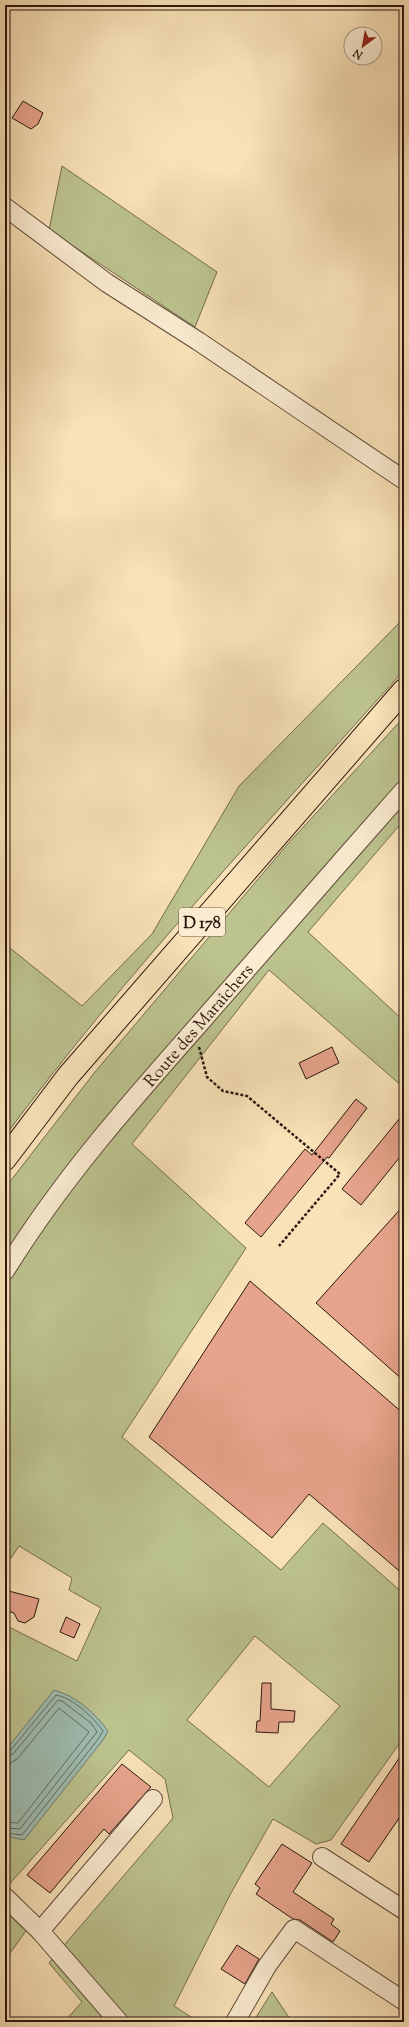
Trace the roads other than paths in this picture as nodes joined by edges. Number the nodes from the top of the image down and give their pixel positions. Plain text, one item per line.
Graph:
1 (5, 207) edge
2 (404, 480) edge
3 (404, 690) edge
4 (404, 790) edge
5 (5, 1159) edge
6 (5, 1271) edge
7 (153, 1799) dead end
8 (322, 1857) dead end
9 (5, 1898) edge
10 (404, 1910) edge
11 (40, 1931) junction
12 (404, 2001) edge
13 (119, 2022) edge
14 (235, 2022) edge

1 - 2 street
3 - 5 main road, D 178
4 - 6 street, Route des Maraîchers
7 - 11 street
8 - 10 street
9 - 11 street
11 - 13 street
12 - 14 street

